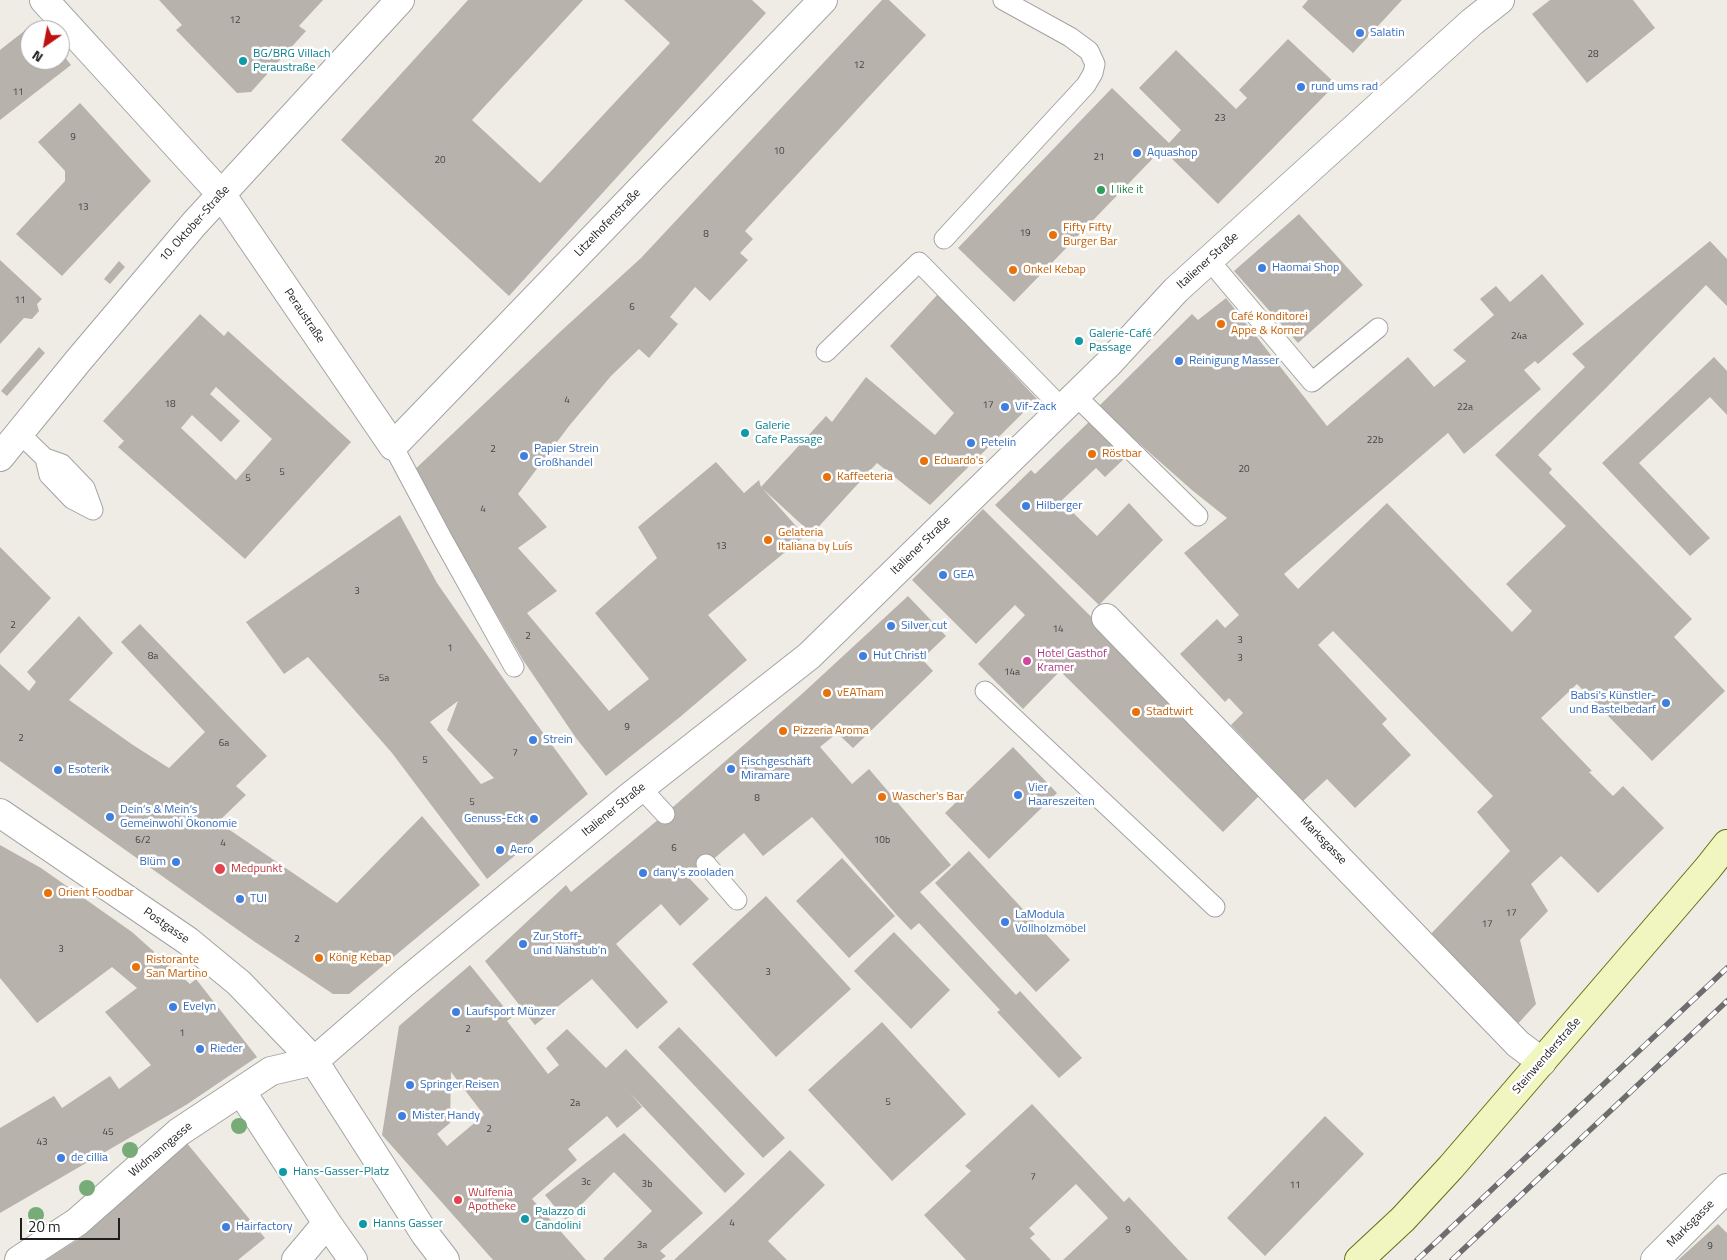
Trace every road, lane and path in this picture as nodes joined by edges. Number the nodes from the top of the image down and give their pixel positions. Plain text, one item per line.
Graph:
1 (44, 0) edge
2 (400, 0) edge
3 (823, 0) edge
4 (1003, 0) edge
5 (1500, 0) edge
6 (221, 194) junction
7 (944, 239) dead end
8 (1209, 260) junction
9 (1378, 328) dead end
10 (826, 352) dead end
11 (1069, 402) junction
12 (19, 433) junction
13 (393, 446) junction
14 (0, 457) edge
15 (45, 458) dead end
16 (1198, 516) dead end
17 (1106, 618) dead end
18 (514, 667) dead end
19 (985, 692) dead end
20 (641, 788) junction
21 (0, 813) edge
22 (664, 814) dead end
23 (1727, 844) edge
24 (706, 864) dead end
25 (737, 900) dead end
26 (1215, 907) dead end
27 (314, 1061) junction
28 (1542, 1062) junction
29 (241, 1091) junction
30 (1727, 1188) edge
31 (327, 1223) junction
32 (19, 1260) edge
33 (296, 1260) edge
34 (353, 1260) edge
35 (445, 1260) edge
36 (1358, 1260) edge
37 (1655, 1260) edge

1 - 6 street, Peraustraße
2 - 6 street, 10. Oktober-Straße
3 - 13 street, Litzelhofenstraße
4 - 7 lane
5 - 8 street, Italiener Straße
6 - 12 street, 10. Oktober-Straße
6 - 13 street, Peraustraße
8 - 9 lane
8 - 11 street, Italiener Straße
10 - 11 lane
11 - 16 lane
11 - 20 street, Italiener Straße
12 - 14 street, 10. Oktober-Straße
12 - 15 lane
13 - 18 lane, Peraustraße
17 - 28 street, Marksgasse
19 - 26 lane
20 - 22 lane
20 - 27 street, Italiener Straße
21 - 27 street, Postgasse
23 - 28 main road, Steinwenderstraße
24 - 25 lane
27 - 29 street, Widmanngasse
27 - 35 street
28 - 36 main road, Steinwenderstraße
29 - 31 street
29 - 32 street, Widmanngasse
30 - 37 street, Marksgasse
31 - 33 street
31 - 34 street

